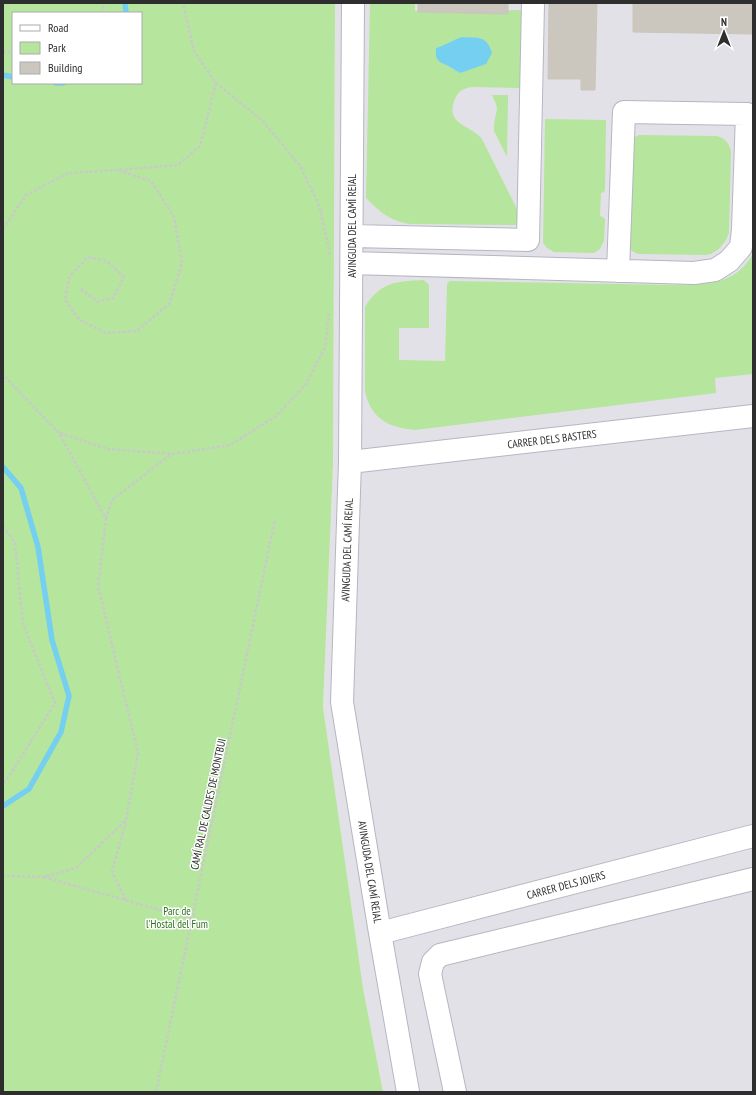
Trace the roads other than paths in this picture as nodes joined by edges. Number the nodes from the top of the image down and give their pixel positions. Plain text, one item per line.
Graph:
1 (353, 3) edge
2 (533, 3) edge
3 (750, 107) edge
4 (352, 236) junction
5 (342, 262) junction
6 (618, 270) junction
7 (753, 416) edge
8 (350, 462) junction
9 (753, 836) edge
10 (753, 879) edge
11 (380, 934) junction
12 (408, 1092) edge
13 (455, 1092) edge

1 - 4 street, AVINGUDA DEL CAMÍ REIAL
2 - 4 street
3 - 6 street
3 - 6 street
4 - 5 street, AVINGUDA DEL CAMÍ REIAL
5 - 6 street
5 - 8 street, AVINGUDA DEL CAMÍ REIAL
7 - 8 street, CARRER DELS BASTERS
8 - 11 street, AVINGUDA DEL CAMÍ REIAL
9 - 11 street, CARRER DELS JOIERS
10 - 13 street
11 - 12 street, AVINGUDA DEL CAMÍ REIAL

